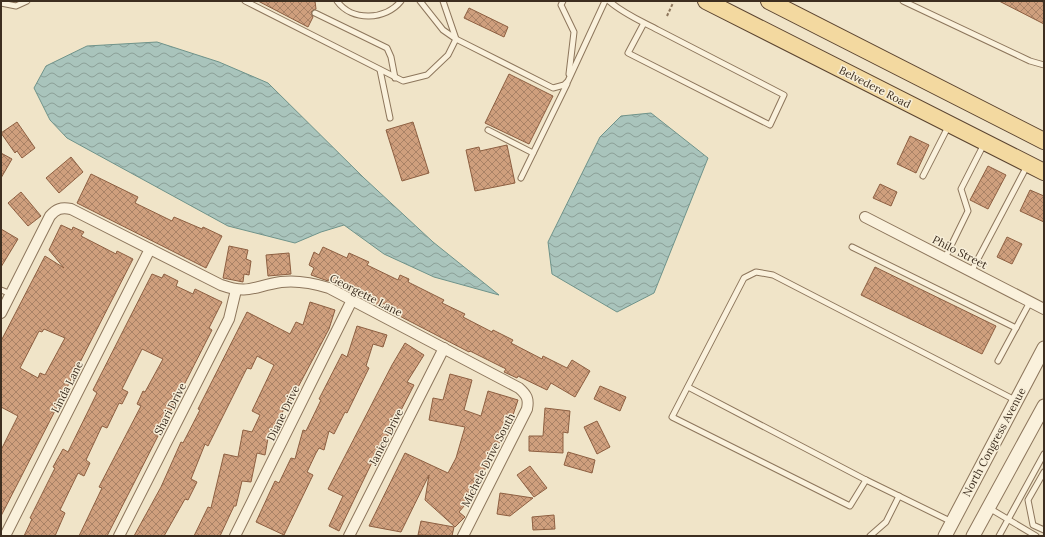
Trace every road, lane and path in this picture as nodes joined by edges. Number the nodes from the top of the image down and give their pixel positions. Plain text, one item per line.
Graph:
1 (27, 1) edge
2 (245, 1) edge
3 (337, 1) edge
4 (401, 1) edge
5 (420, 1) edge
6 (443, 1) edge
7 (563, 1) edge
8 (605, 1) edge
9 (609, 1) edge
10 (706, 1) edge
11 (769, 1) edge
12 (903, 1) edge
13 (1, 3) edge
14 (673, 4) dead end
15 (315, 14) dead end
16 (667, 16) dead end
17 (644, 23) junction
18 (456, 39) junction
19 (1044, 65) edge
20 (380, 70) junction
21 (395, 78) junction
22 (568, 81) junction
23 (390, 118) dead end
24 (949, 125) junction
25 (488, 130) dead end
26 (1044, 141) edge
27 (985, 142) junction
28 (533, 153) junction
29 (1028, 164) junction
30 (1044, 172) edge
31 (923, 176) dead end
32 (521, 178) dead end
33 (865, 217) dead end
34 (852, 247) dead end
35 (150, 249) junction
36 (945, 258) junction
37 (971, 272) junction
38 (236, 290) junction
39 (6, 292) edge
40 (352, 300) junction
41 (1030, 302) junction
42 (1044, 309) edge
43 (1, 314) edge
44 (1016, 328) junction
45 (444, 348) junction
46 (1044, 348) edge
47 (998, 361) dead end
48 (688, 386) junction
49 (526, 393) joint
50 (1016, 401) junction
51 (1044, 406) edge
52 (1044, 454) edge
53 (1044, 472) edge
54 (866, 480) junction
55 (899, 496) junction
56 (988, 507) junction
57 (1008, 519) junction
58 (952, 522) junction
59 (1044, 530) edge
60 (5, 536) edge
61 (119, 536) edge
62 (235, 536) edge
63 (349, 536) edge
64 (463, 536) edge
65 (870, 536) edge
66 (945, 536) edge
67 (972, 536) edge
68 (999, 536) edge
69 (1036, 536) edge

1 - 13 lane
2 - 20 lane
3 - 4 lane
5 - 18 lane
6 - 18 lane
7 - 22 lane
8 - 22 lane
9 - 17 lane
10 - 24 main road, Belvedere Road
11 - 26 main road
12 - 19 lane
14 - 16 path
15 - 21 lane
17 - 17 lane
18 - 21 lane
18 - 22 lane
20 - 21 lane
20 - 23 lane
22 - 28 lane
24 - 27 main road, Belvedere Road
24 - 31 lane
25 - 28 lane
27 - 29 main road, Belvedere Road
27 - 36 lane
28 - 32 lane
29 - 30 main road, Belvedere Road
29 - 37 lane
33 - 36 street, Philo Street
34 - 44 lane
35 - 38 street, Georgette Lane
35 - 39 street, Georgette Lane
35 - 60 street, Linda Lane
36 - 37 street, Philo Street
37 - 41 street, Philo Street
38 - 40 street, Georgette Lane
38 - 61 street, Shari Drive
39 - 43 street
40 - 45 street, Georgette Lane
40 - 62 street, Diane Drive
41 - 42 street, Philo Street
41 - 44 lane
44 - 47 lane
45 - 49 street, Georgette Lane
45 - 63 street, Janice Drive
46 - 50 street, North Congress Avenue
48 - 50 lane
48 - 54 lane
48 - 54 lane
49 - 64 street, Michele Drive South
50 - 58 street, North Congress Avenue
51 - 56 street
52 - 57 lane
53 - 59 lane
54 - 55 lane
55 - 58 lane
55 - 65 lane
56 - 57 lane
56 - 67 street
57 - 68 lane
57 - 69 lane
58 - 66 street, North Congress Avenue

